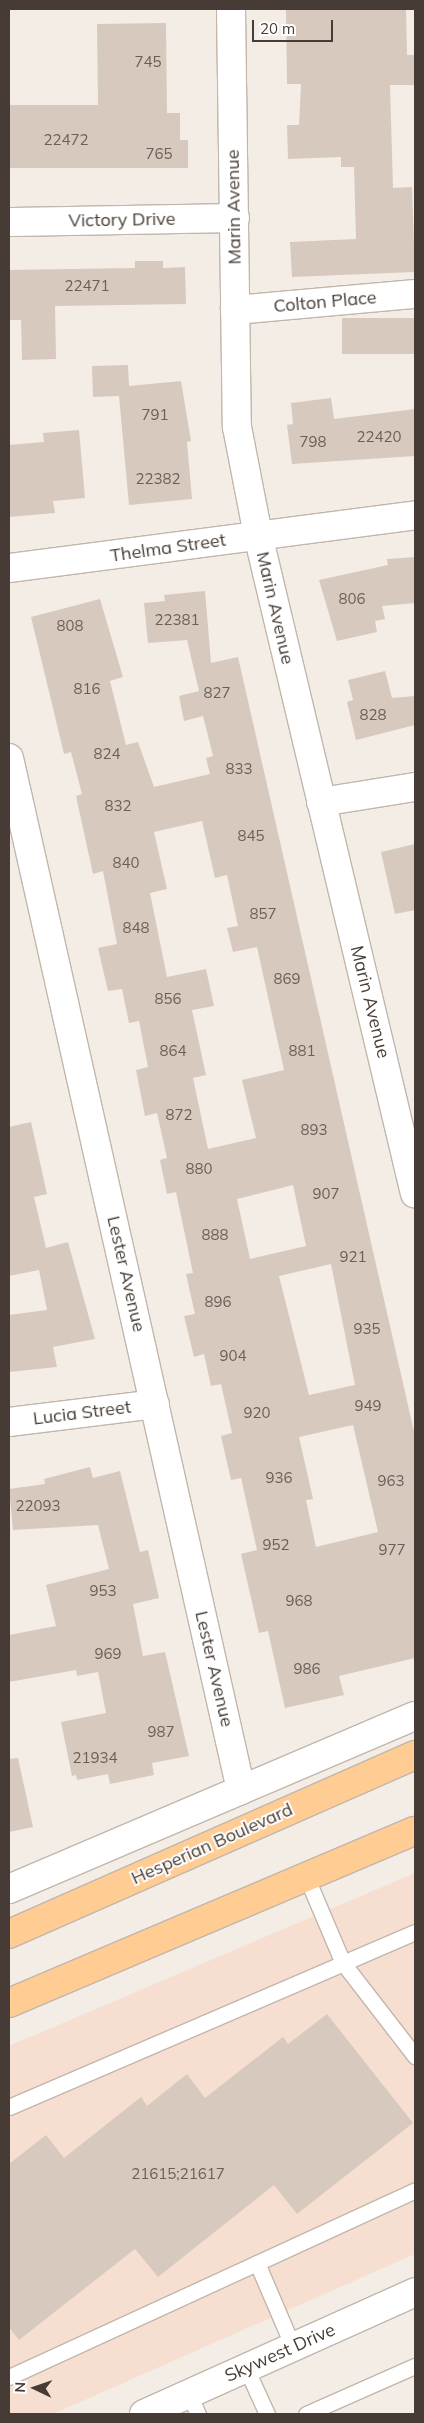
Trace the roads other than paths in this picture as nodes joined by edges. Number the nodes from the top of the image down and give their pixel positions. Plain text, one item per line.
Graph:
1 (231, 9) edge
2 (234, 218) junction
3 (9, 222) edge
4 (415, 294) edge
5 (235, 310) junction
6 (415, 515) edge
7 (258, 535) junction
8 (9, 568) edge
9 (9, 758) edge
10 (415, 787) edge
11 (321, 802) junction
12 (405, 1103) edge
13 (415, 1194) edge
14 (155, 1404) junction
15 (9, 1422) edge
16 (415, 1716) edge
17 (415, 1755) edge
18 (241, 1790) junction
19 (415, 1831) edge
20 (306, 1876) junction
21 (9, 1889) edge
22 (415, 1932) edge
23 (9, 1934) edge
24 (344, 1963) junction
25 (9, 2003) edge
26 (415, 2056) edge
27 (9, 2107) edge
28 (415, 2190) edge
29 (257, 2263) junction
30 (415, 2292) edge
31 (293, 2347) junction
32 (415, 2366) edge
33 (246, 2368) junction
34 (9, 2377) edge
35 (193, 2404) edge
36 (144, 2414) edge
37 (267, 2414) edge
38 (306, 2414) edge

1 - 2 street, Marin Avenue
2 - 3 street, Victory Drive
2 - 5 street, Marin Avenue
4 - 5 street, Colton Place
5 - 7 street, Marin Avenue
6 - 7 street, Thelma Street
7 - 8 street, Thelma Street
7 - 11 street, Marin Avenue
9 - 14 street, Lester Avenue
10 - 11 street
11 - 12 street, Marin Avenue
12 - 13 street, Marin Avenue
14 - 15 street, Lucia Street
14 - 18 street, Lester Avenue
16 - 18 street, Hesperian Boulevard
17 - 23 main road, Hesperian Boulevard
18 - 21 street, Hesperian Boulevard
19 - 20 main road
20 - 24 lane
20 - 25 main road
22 - 24 lane
24 - 26 lane
24 - 27 lane
28 - 29 lane
29 - 31 lane
29 - 34 lane
30 - 31 street, Skywest Drive
31 - 33 street, Skywest Drive
32 - 38 lane
33 - 35 street, Skywest Drive
33 - 37 lane
35 - 36 street, Skywest Drive

